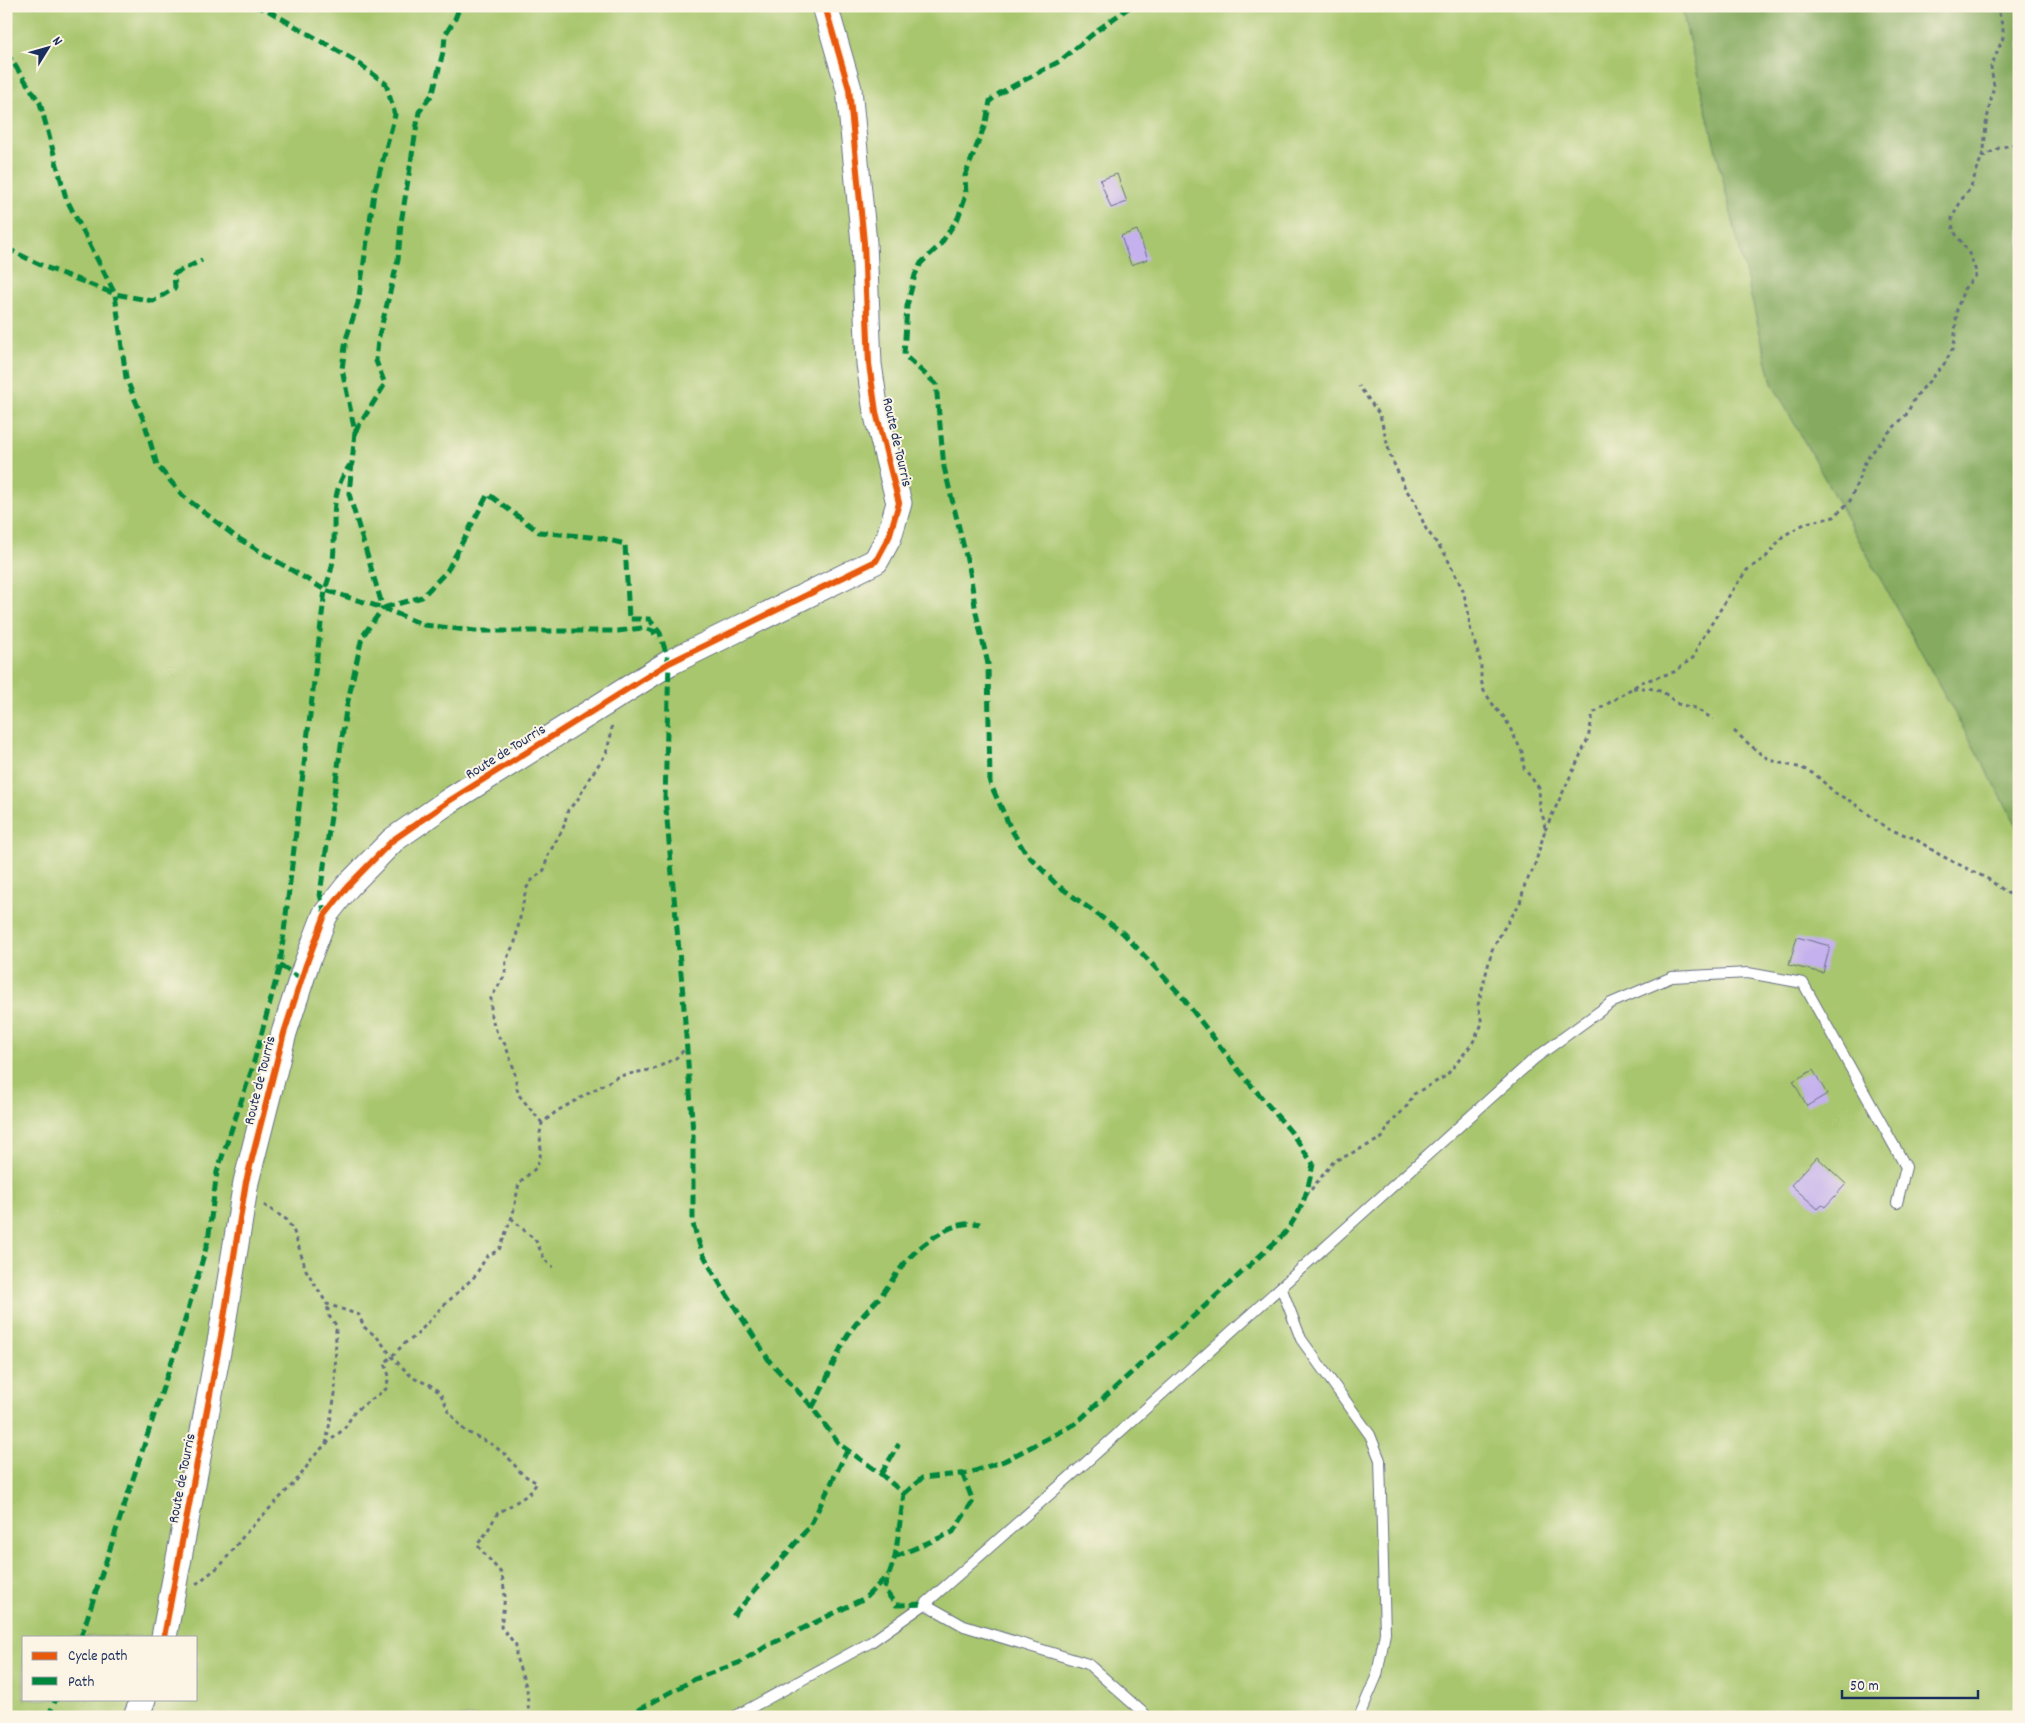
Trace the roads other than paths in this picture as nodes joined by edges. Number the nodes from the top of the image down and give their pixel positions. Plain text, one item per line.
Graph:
1 (825, 6) edge
2 (1897, 1203) dead end
3 (1281, 1287) junction
4 (926, 1604) junction
5 (164, 1636) edge
6 (143, 1700) edge
7 (136, 1717) edge
8 (734, 1717) edge
9 (1148, 1717) edge
10 (1359, 1717) edge

1 - 5 street, Route de Tourris
2 - 3 lane
3 - 4 lane
3 - 10 lane
4 - 8 lane
4 - 9 lane
6 - 7 street

